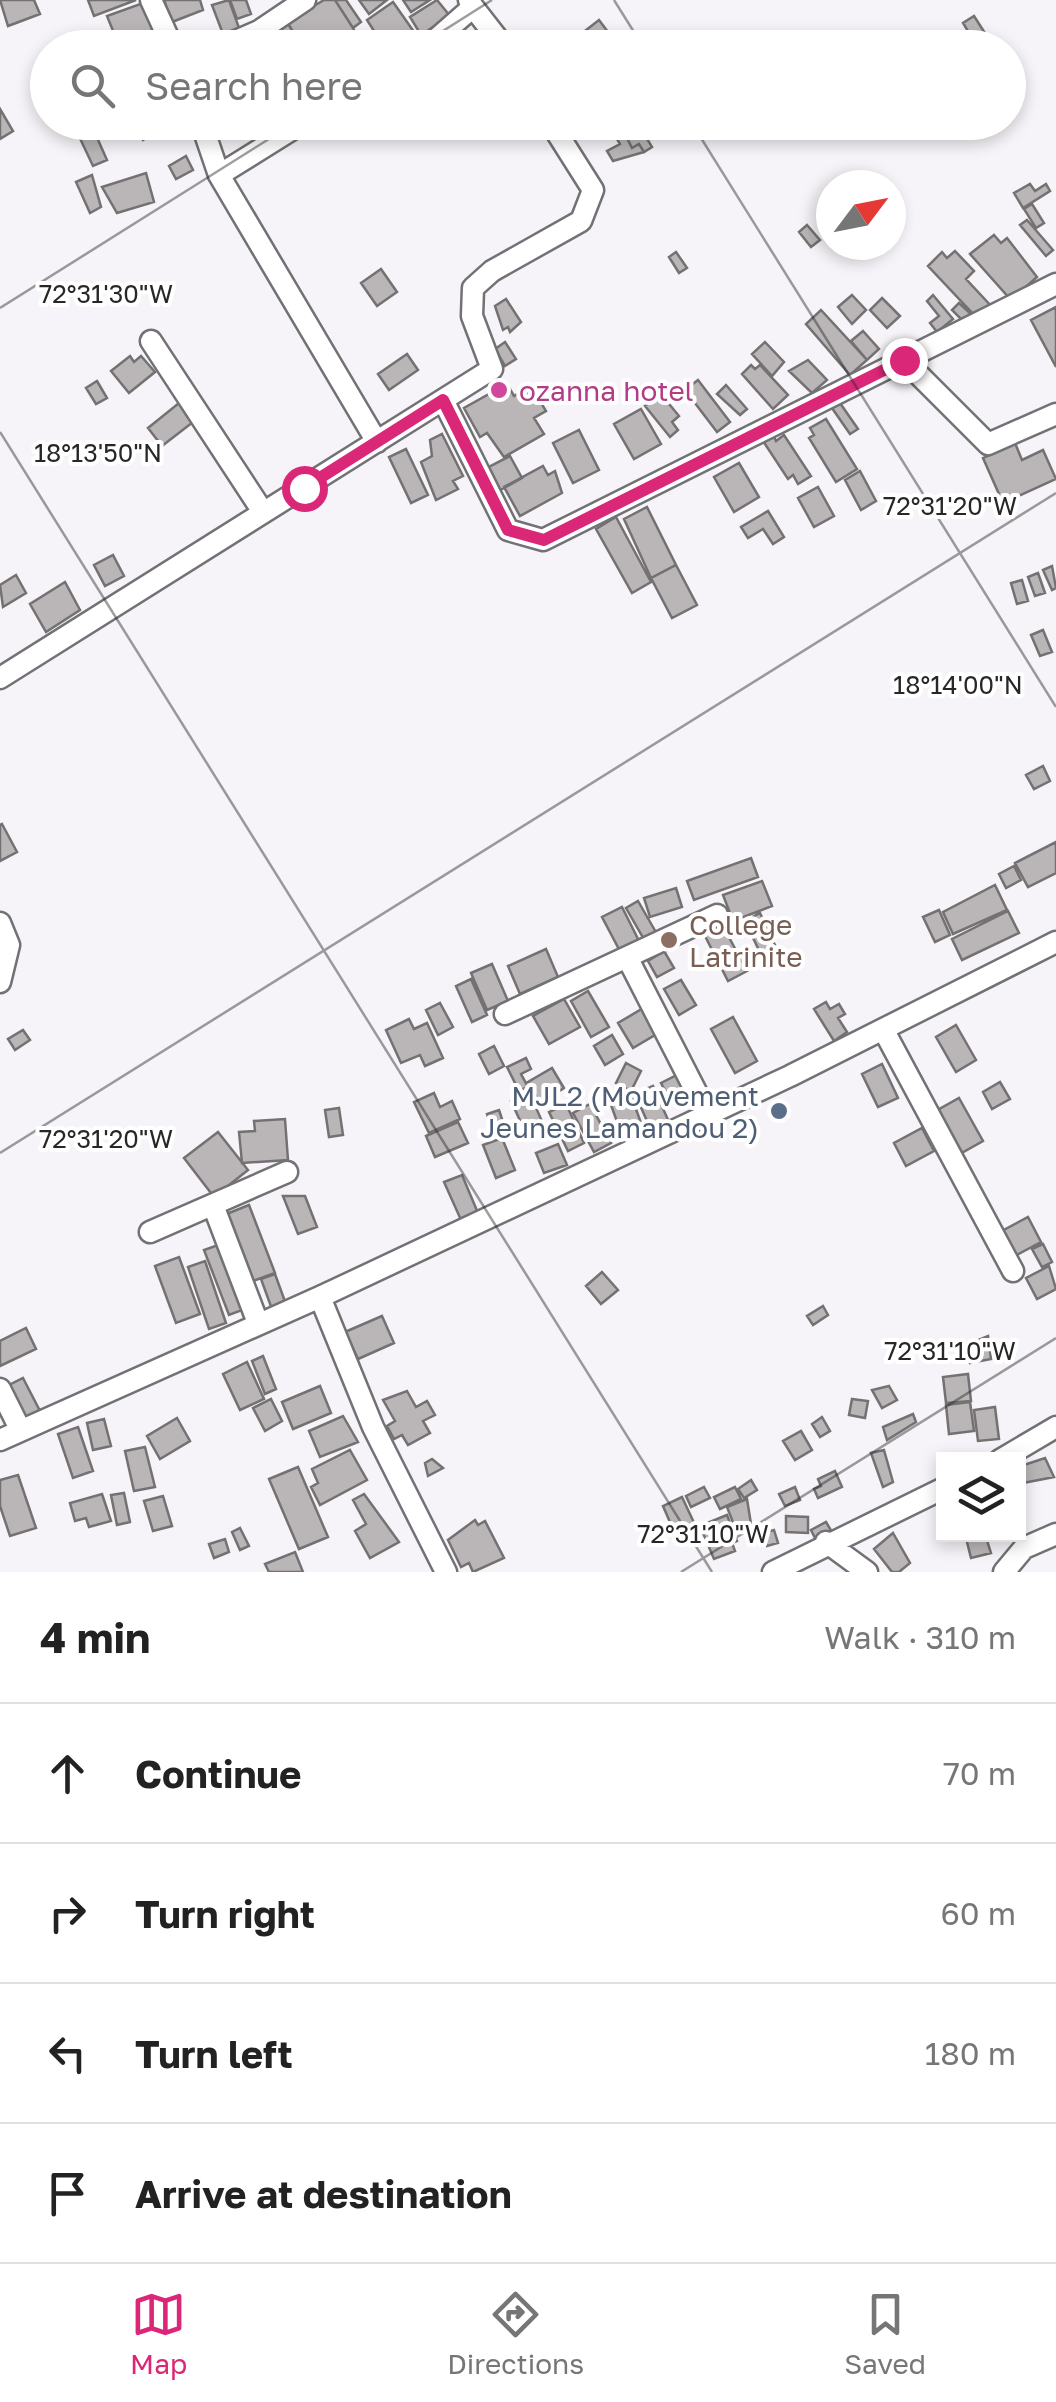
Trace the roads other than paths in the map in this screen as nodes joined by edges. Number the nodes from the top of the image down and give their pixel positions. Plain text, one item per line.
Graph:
1 (151, 0) edge
2 (305, 0) edge
3 (471, 4) edge
4 (165, 30) edge
5 (260, 30) edge
6 (444, 30) edge
7 (490, 30) edge
8 (207, 140) edge
9 (275, 140) edge
10 (561, 140) edge
11 (219, 175) junction
12 (1056, 284) edge
13 (151, 341) dead end
14 (904, 360) junction
15 (443, 400) junction
16 (1056, 414) edge
17 (378, 442) junction
18 (264, 512) junction
19 (0, 678) edge
20 (717, 915) dead end
21 (0, 923) edge
22 (1056, 942) edge
23 (628, 960) junction
24 (0, 982) edge
25 (505, 1014) dead end
26 (883, 1029) junction
27 (708, 1114) junction
28 (287, 1172) dead end
29 (213, 1205) junction
30 (150, 1232) dead end
31 (1013, 1271) dead end
32 (320, 1298) junction
33 (258, 1322) junction
34 (0, 1388) edge
35 (1056, 1427) edge
36 (20, 1429) junction
37 (0, 1440) edge
38 (1014, 1452) edge
39 (936, 1492) edge
40 (1056, 1534) edge
41 (826, 1542) junction
42 (446, 1572) edge
43 (773, 1572) edge
44 (867, 1572) edge
45 (1004, 1572) edge

1 - 4 street
2 - 5 street
3 - 6 street
3 - 7 street
8 - 11 street
9 - 11 street
10 - 15 street
11 - 17 street
12 - 14 street
13 - 18 street
14 - 15 street
14 - 16 street
15 - 17 street
17 - 18 street
18 - 19 street
20 - 23 street
21 - 24 street
22 - 26 street
23 - 25 street
23 - 27 street
26 - 27 street
26 - 31 street
27 - 32 street
28 - 29 street
29 - 30 street
29 - 33 street
32 - 33 street
32 - 42 street
33 - 36 street
34 - 36 street
35 - 38 street
36 - 37 street
39 - 41 street
40 - 45 street
41 - 43 street
41 - 44 street

